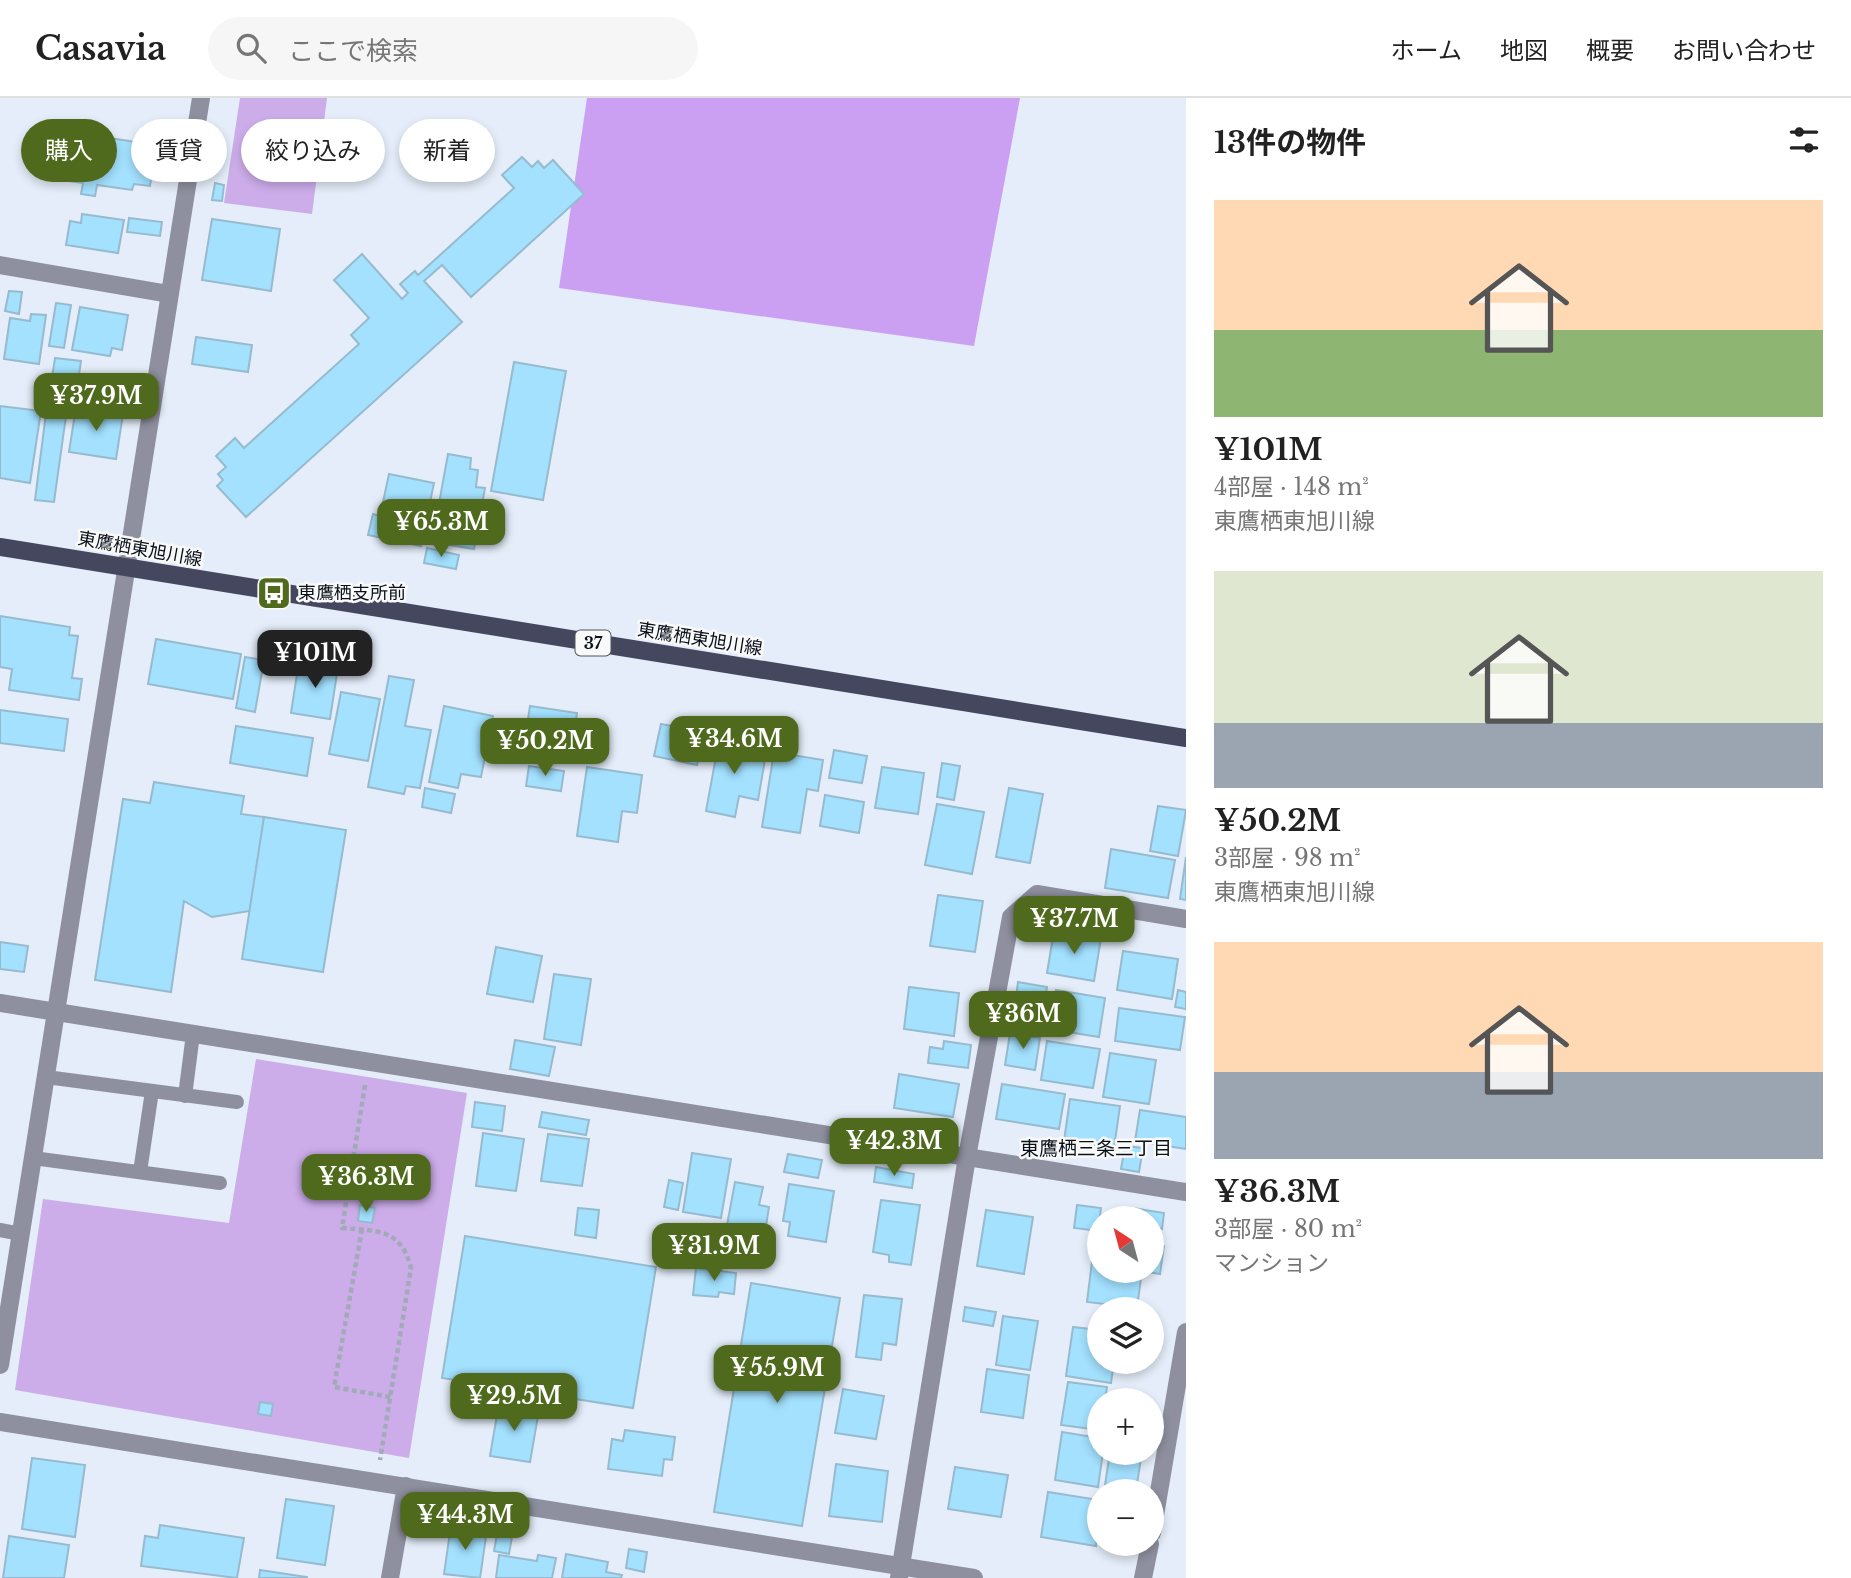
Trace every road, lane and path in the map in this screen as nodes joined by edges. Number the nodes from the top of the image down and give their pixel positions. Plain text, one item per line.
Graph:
1 (201, 98) edge
2 (0, 265) edge
3 (169, 294) junction
4 (0, 547) edge
5 (126, 568) junction
6 (1186, 738) edge
7 (1186, 919) edge
8 (0, 1003) edge
9 (56, 1012) junction
10 (193, 1034) junction
11 (369, 1062) junction
12 (46, 1077) junction
13 (152, 1091) junction
14 (185, 1096) junction
15 (237, 1102) dead end
16 (967, 1157) junction
17 (33, 1158) junction
18 (140, 1172) junction
19 (220, 1182) dead end
20 (1186, 1192) edge
21 (0, 1230) edge
22 (362, 1230) junction
23 (21, 1234) junction
24 (1186, 1332) edge
25 (0, 1364) edge
26 (390, 1397) junction
27 (0, 1422) edge
28 (1179, 1423) edge
29 (376, 1482) junction
30 (1164, 1484) edge
31 (405, 1486) junction
32 (1148, 1556) edge
33 (900, 1573) edge
34 (390, 1578) edge
35 (974, 1578) edge
36 (1143, 1578) edge

1 - 3 street
2 - 3 street
3 - 5 street
4 - 5 main road, 東鷹栖東旭川線 / 37
5 - 6 main road, 東鷹栖東旭川線 / 37
5 - 9 street
7 - 16 street
8 - 9 street
9 - 10 street
9 - 12 street
10 - 11 street
10 - 14 lane
11 - 16 street
11 - 22 path
12 - 13 lane
12 - 17 street
13 - 14 lane
13 - 18 lane
14 - 15 lane
16 - 20 street
16 - 33 street
17 - 18 lane
17 - 23 street
18 - 19 lane
21 - 23 lane
22 - 26 path
22 - 26 path
23 - 25 street
24 - 28 street
26 - 29 path
27 - 29 street
28 - 30 street
29 - 31 street
31 - 33 street
31 - 34 street
32 - 36 street
33 - 35 street

